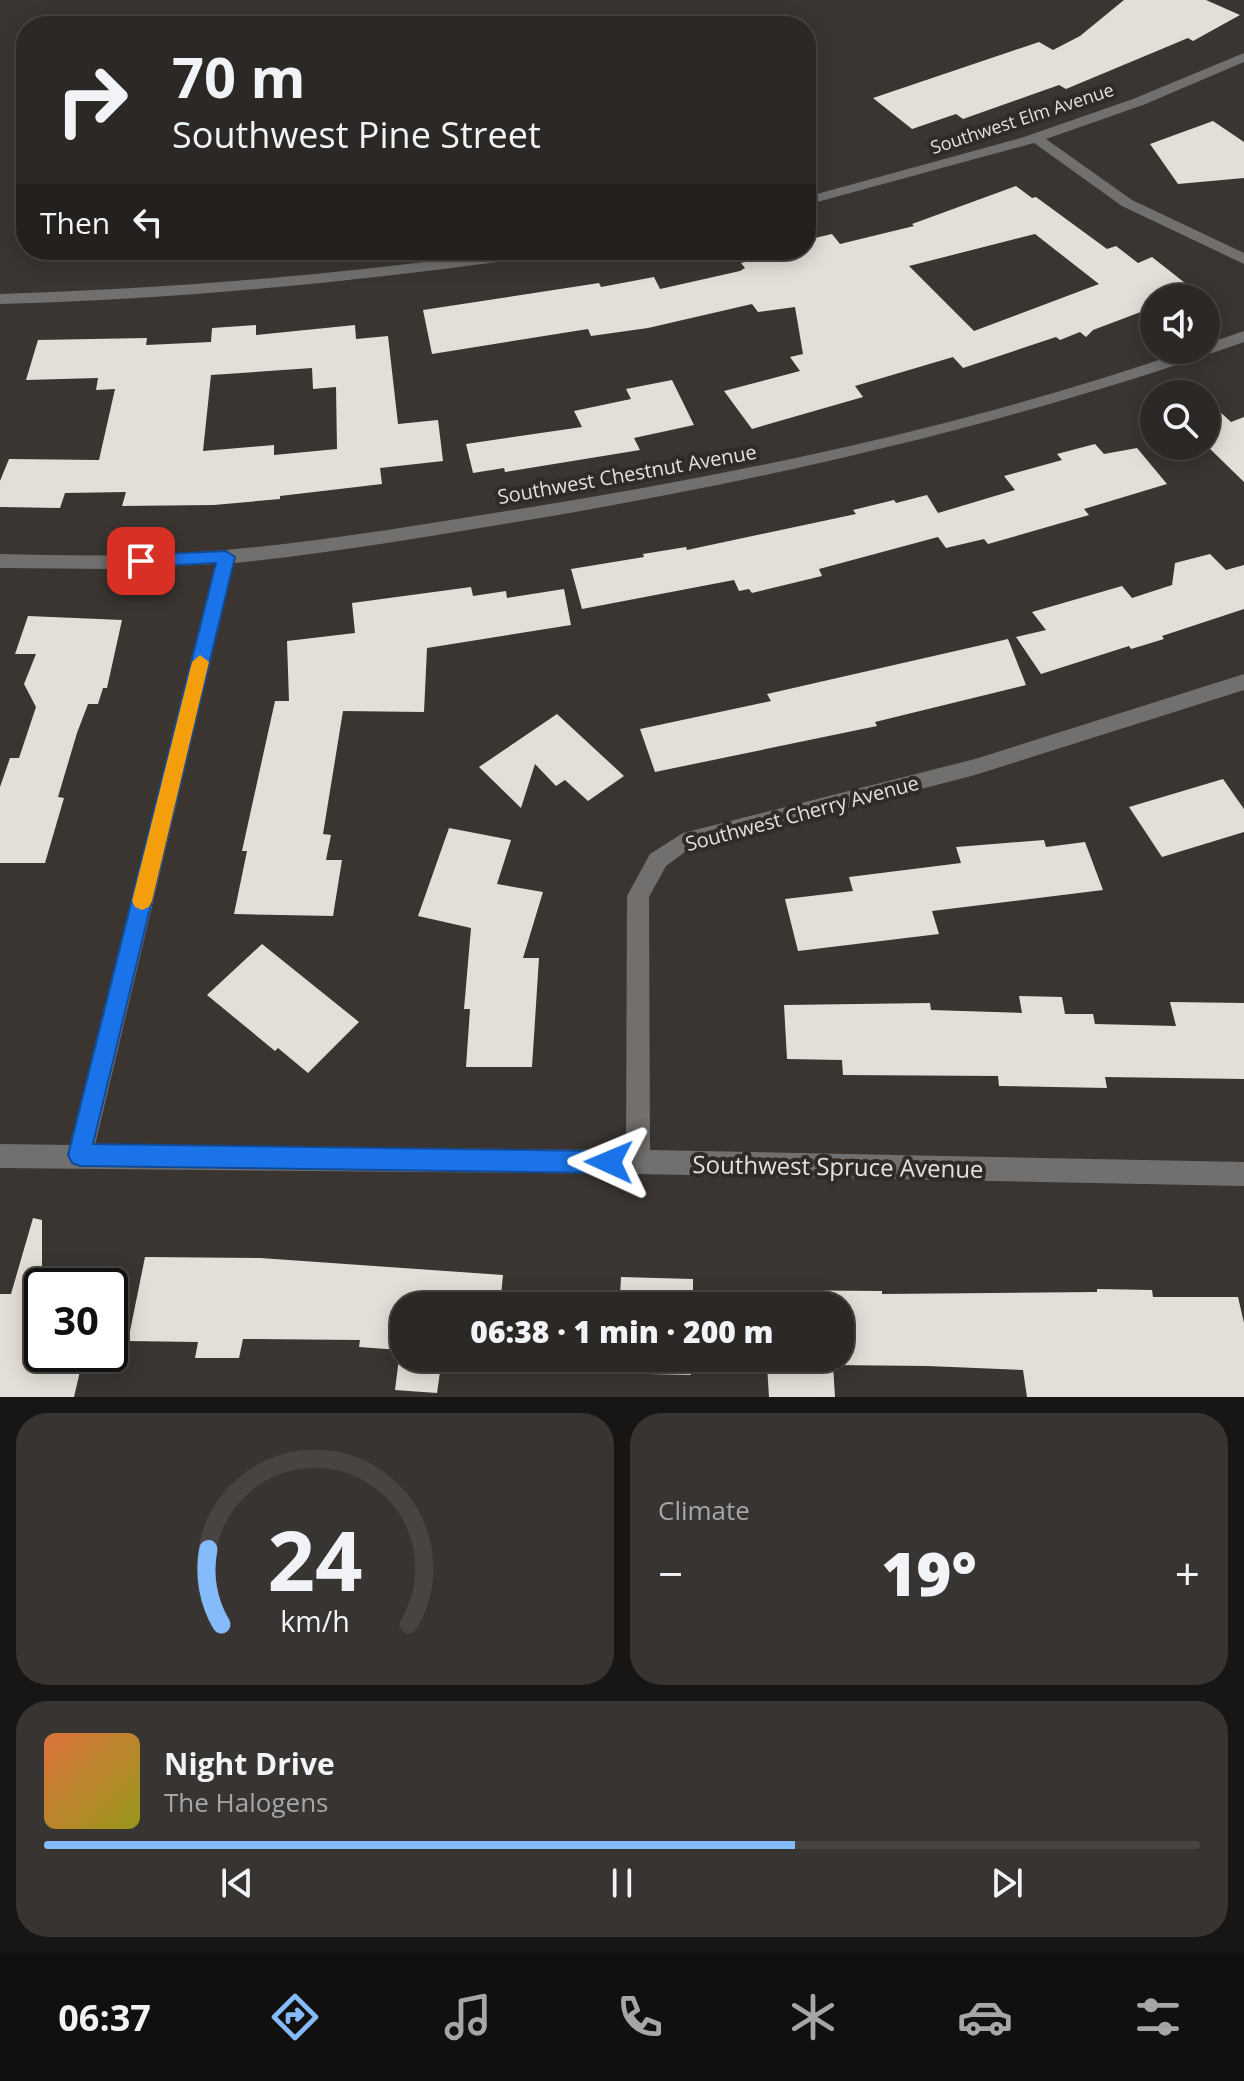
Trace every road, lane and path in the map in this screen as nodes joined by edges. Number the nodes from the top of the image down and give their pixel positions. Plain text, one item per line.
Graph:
1 (1244, 57) edge
2 (1036, 138) junction
3 (816, 198) edge
4 (1244, 259) edge
5 (470, 260) edge
6 (0, 299) edge
7 (1244, 336) edge
8 (226, 557) junction
9 (0, 561) edge
10 (1244, 682) edge
11 (80, 1155) junction
12 (0, 1156) edge
13 (638, 1162) junction
14 (1244, 1174) edge

1 - 2 street, Southwest Elm Avenue
2 - 3 street, Southwest Elm Avenue
2 - 4 street
5 - 6 street
7 - 8 street, Southwest Chestnut Avenue
8 - 9 street, Southwest Chestnut Avenue
8 - 11 street
10 - 13 street, Southwest Cherry Avenue
11 - 12 street, Southwest Spruce Avenue
11 - 13 street, Southwest Spruce Avenue
13 - 14 street, Southwest Spruce Avenue

